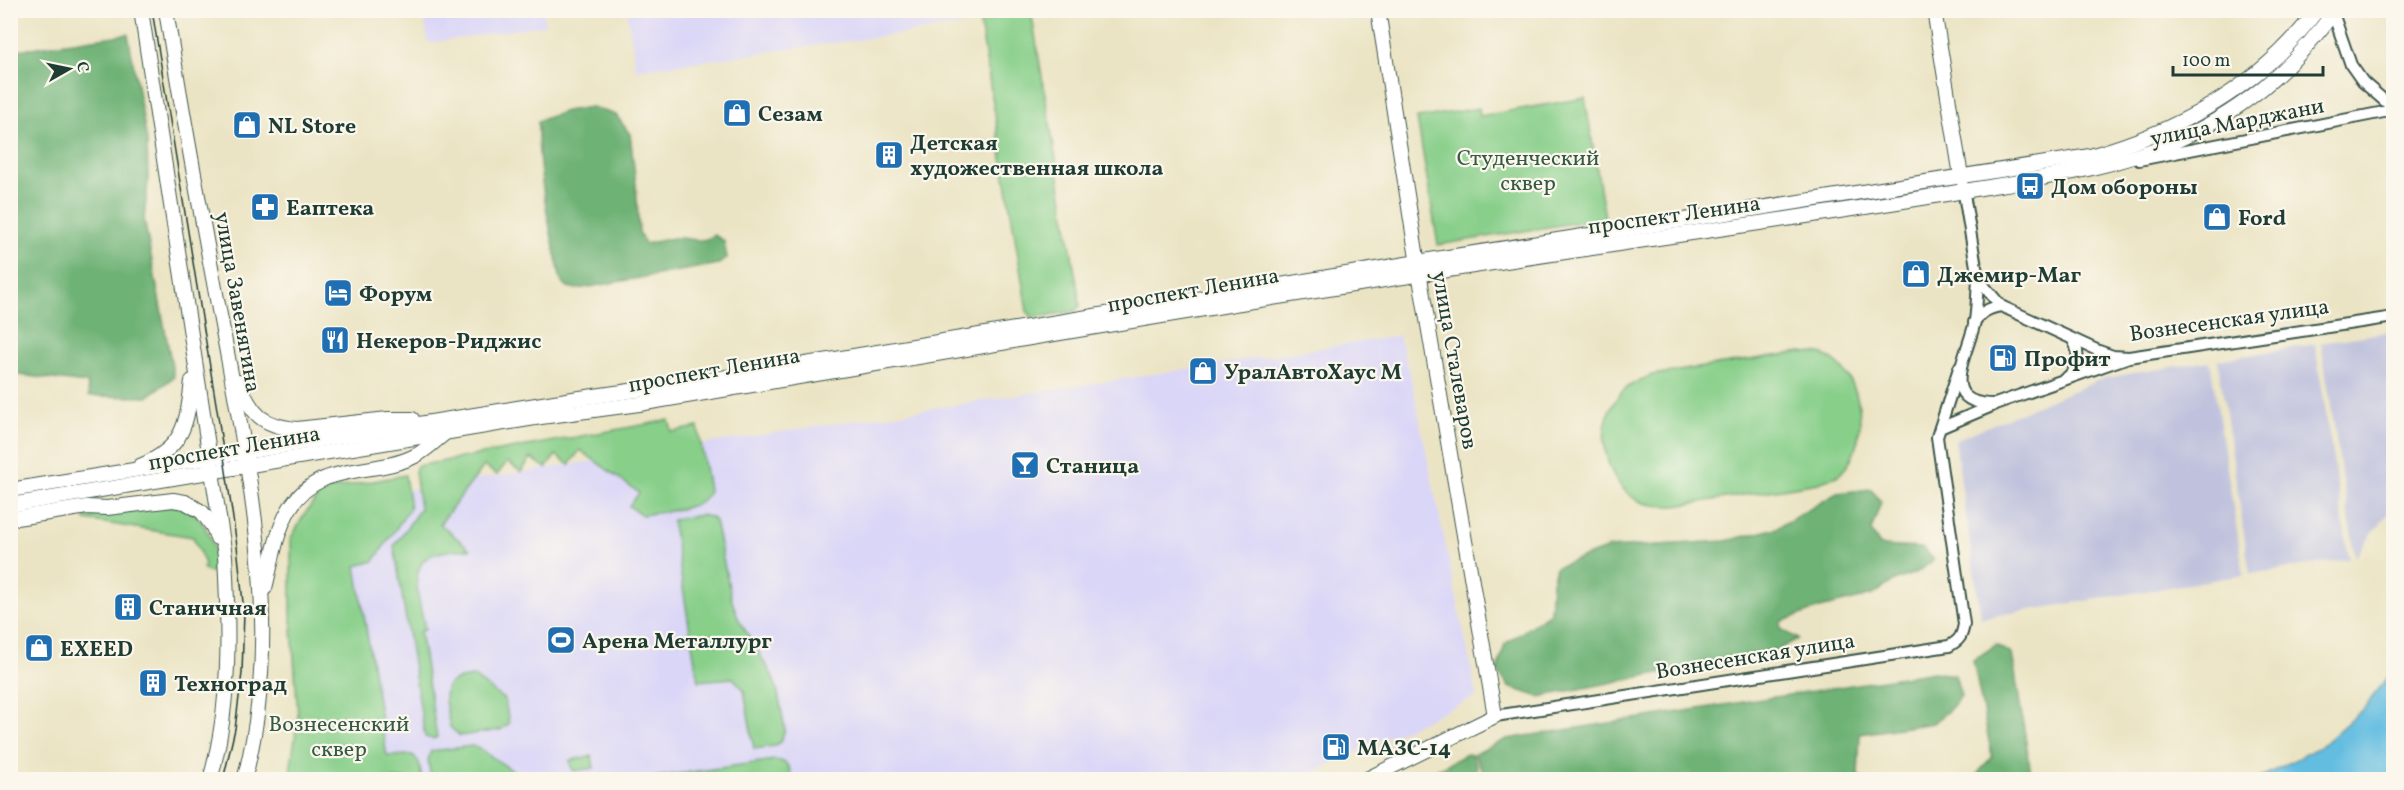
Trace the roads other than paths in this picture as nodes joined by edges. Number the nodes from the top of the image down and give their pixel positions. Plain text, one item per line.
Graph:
1 (141, 10) edge
2 (166, 10) edge
3 (1378, 10) edge
4 (1934, 10) edge
5 (2317, 10) edge
6 (2334, 12) edge
7 (2394, 109) edge
8 (2089, 169) junction
9 (1961, 176) junction
10 (1963, 191) junction
11 (1419, 268) junction
12 (1978, 279) junction
13 (2001, 306) junction
14 (2394, 317) edge
15 (1974, 322) junction
16 (2073, 340) junction
17 (228, 354) junction
18 (2129, 357) junction
19 (194, 358) junction
20 (1959, 368) junction
21 (2063, 381) junction
22 (1995, 404) junction
23 (445, 427) junction
24 (1939, 432) junction
25 (246, 459) junction
26 (210, 466) junction
27 (120, 474) junction
28 (10, 490) edge
29 (10, 505) edge
30 (10, 519) edge
31 (225, 556) junction
32 (262, 601) junction
33 (1495, 716) junction
34 (210, 780) edge
35 (244, 780) edge
36 (1365, 780) edge

1 - 19 main road
2 - 17 main road, улица Завенягина
3 - 11 main road, улица Сталеваров
4 - 9 main road
5 - 9 main road, проспект Ленина
6 - 7 street, улица Марджани
6 - 8 main road, проспект Ленина
7 - 8 street, улица Марджани
8 - 10 main road, проспект Ленина
9 - 10 street
9 - 11 main road, проспект Ленина
10 - 11 main road, проспект Ленина
10 - 12 street
11 - 23 main road, проспект Ленина
11 - 33 main road, улица Сталеваров
12 - 13 street
12 - 15 street
13 - 15 street
13 - 16 street
14 - 18 street, Вознесенская улица
15 - 20 street
16 - 18 street, Вознесенская улица
16 - 21 street
17 - 23 main road, проспект Ленина
17 - 25 main road, улица Завенягина
18 - 21 street
19 - 26 main road
19 - 27 main road
20 - 22 street
20 - 24 street
21 - 22 street
22 - 24 street
23 - 25 main road, проспект Ленина
23 - 32 main road, улица Завенягина
24 - 33 street, Вознесенская улица
25 - 26 main road, проспект Ленина
25 - 32 main road, улица Завенягина
26 - 27 main road, проспект Ленина
26 - 29 main road, проспект Ленина
26 - 31 main road
27 - 28 main road, проспект Ленина
30 - 31 main road, проспект Ленина
31 - 34 main road
32 - 35 main road, улица Завенягина
33 - 36 main road, Вознесенская улица

